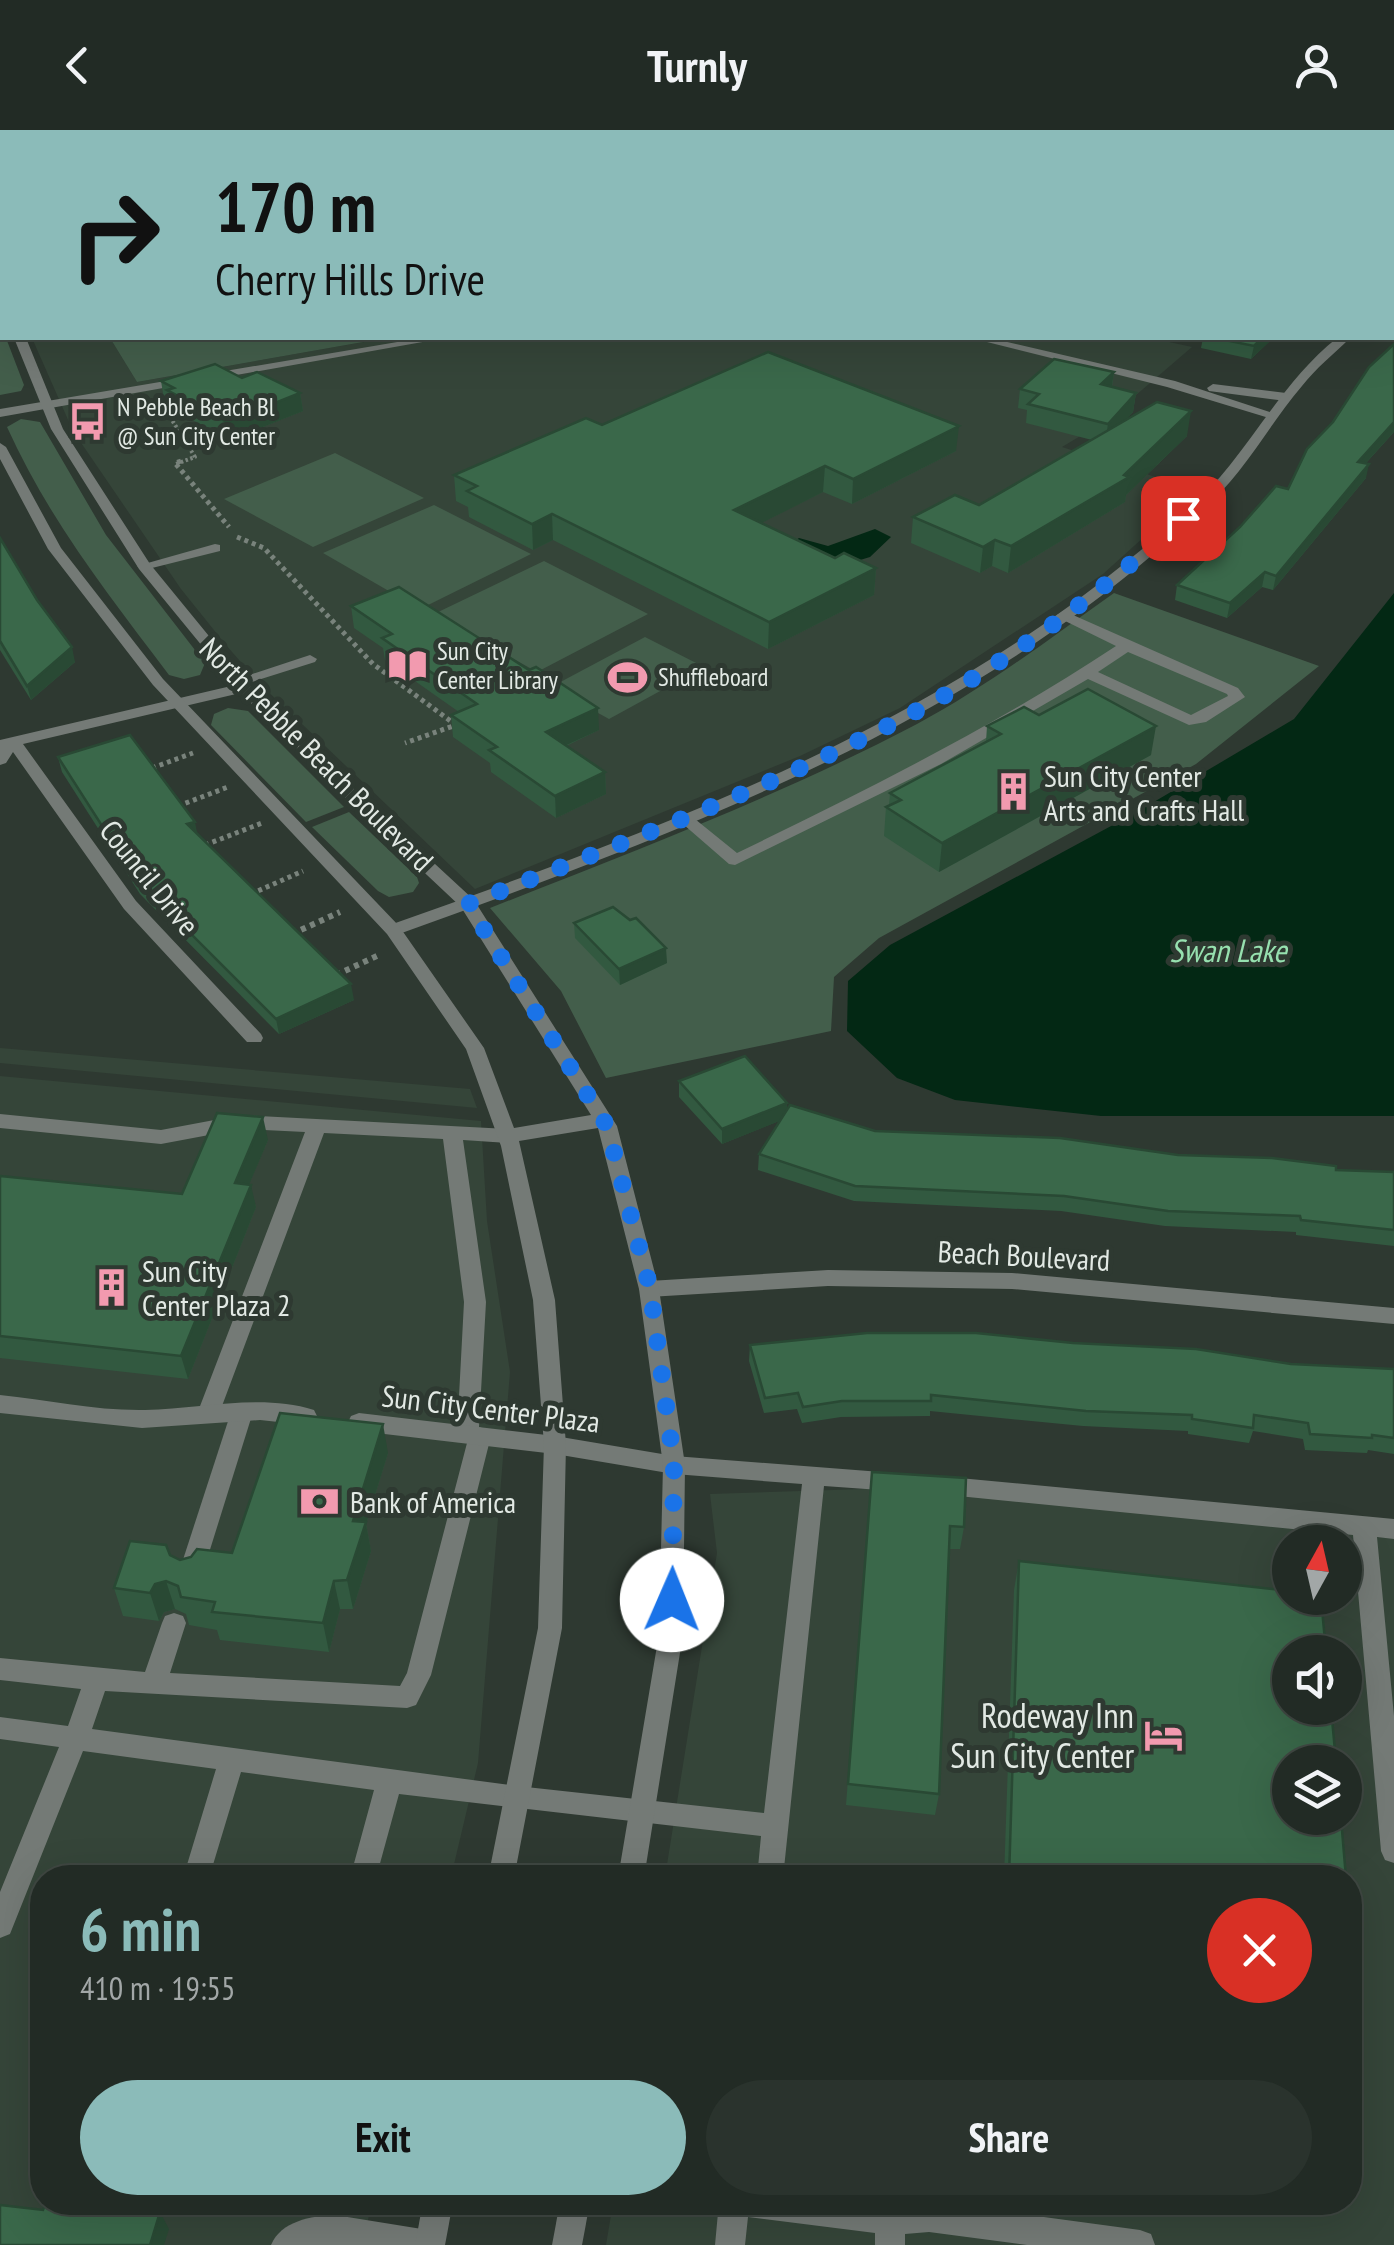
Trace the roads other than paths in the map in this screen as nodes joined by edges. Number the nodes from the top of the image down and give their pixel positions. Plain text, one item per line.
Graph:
1 (21, 340) edge
2 (427, 340) edge
3 (984, 340) edge
4 (1342, 340) edge
5 (1171, 384) junction
6 (1286, 397) junction
7 (46, 406) junction
8 (0, 412) edge
9 (1273, 415) junction
10 (0, 447) edge
11 (215, 548) dead end
12 (144, 566) junction
13 (1064, 615) junction
14 (1127, 646) junction
15 (310, 659) dead end
16 (1088, 673) junction
17 (242, 685) junction
18 (179, 705) junction
19 (7, 742) edge
20 (0, 760) edge
21 (684, 818) junction
22 (468, 904) junction
23 (393, 930) junction
24 (254, 1038) dead end
25 (603, 1120) junction
26 (0, 1121) edge
27 (316, 1126) junction
28 (452, 1134) junction
29 (508, 1136) junction
30 (650, 1288) junction
31 (1394, 1316) edge
32 (0, 1404) edge
33 (242, 1412) junction
34 (208, 1414) junction
35 (474, 1436) junction
36 (555, 1445) junction
37 (674, 1464) junction
38 (814, 1478) junction
39 (1364, 1527) junction
40 (1394, 1530) edge
41 (190, 1576) edge
42 (174, 1623) edge
43 (0, 1668) edge
44 (96, 1680) junction
45 (154, 1683) junction
46 (12, 1729) edge
47 (76, 1738) junction
48 (232, 1759) junction
49 (388, 1781) junction
50 (517, 1798) junction
51 (642, 1813) junction
52 (776, 1826) junction
53 (1394, 1851) edge
54 (200, 1865) edge
55 (367, 1865) edge
56 (504, 1865) edge
57 (633, 1865) edge
58 (772, 1865) edge
59 (0, 1925) edge
60 (435, 2215) edge
61 (573, 2215) edge
62 (733, 2215) edge
63 (810, 2215) edge
64 (891, 2232) edge
65 (286, 2245) edge
66 (429, 2245) edge
67 (567, 2245) edge
68 (730, 2245) edge
69 (1140, 2245) edge

1 - 7 street, North Pebble Beach Boulevard
2 - 7 street
3 - 5 street
4 - 6 street
5 - 6 street
5 - 9 street
6 - 9 street
7 - 8 street
7 - 12 street, North Pebble Beach Boulevard
9 - 13 street
10 - 18 street, North Pebble Beach Boulevard
11 - 12 street
12 - 17 street, North Pebble Beach Boulevard
13 - 14 street
13 - 21 street
14 - 16 street
14 - 16 street
15 - 17 street
16 - 21 street
17 - 18 street
17 - 22 street, North Pebble Beach Boulevard
18 - 19 street
18 - 23 street, North Pebble Beach Boulevard
19 - 20 street
19 - 24 street, Council Drive
21 - 22 street
22 - 23 street
22 - 25 street, North Pebble Beach Boulevard
23 - 29 street, North Pebble Beach Boulevard
25 - 29 street
25 - 30 street, North Pebble Beach Boulevard
26 - 27 street
27 - 28 street
27 - 34 street
28 - 29 street
28 - 35 street
29 - 36 street, North Pebble Beach Boulevard
30 - 31 street, Beach Boulevard
30 - 37 street, North Pebble Beach Boulevard
32 - 34 street, Sun City Center Plaza
33 - 34 street, Sun City Center Plaza
33 - 35 street, Sun City Center Plaza
33 - 41 street
35 - 36 street, Sun City Center Plaza
35 - 45 street
36 - 37 street, Sun City Center Plaza
36 - 50 street, North Pebble Beach Boulevard
37 - 38 street, Sun City Center Plaza
37 - 51 street, North Pebble Beach Boulevard
38 - 39 street, Sun City Center Plaza
38 - 52 street
39 - 40 street, Sun City Center Plaza
39 - 53 street
42 - 45 street
43 - 44 street
44 - 45 street
44 - 47 street
46 - 47 street
47 - 48 street
47 - 59 street
48 - 49 street
48 - 54 street
49 - 50 street
49 - 55 street
50 - 51 street
50 - 56 street, North Pebble Beach Boulevard
51 - 52 street
51 - 57 street, North Pebble Beach Boulevard
52 - 58 street
60 - 66 street
61 - 67 street
62 - 68 street
63 - 64 street
64 - 69 street
65 - 66 street

